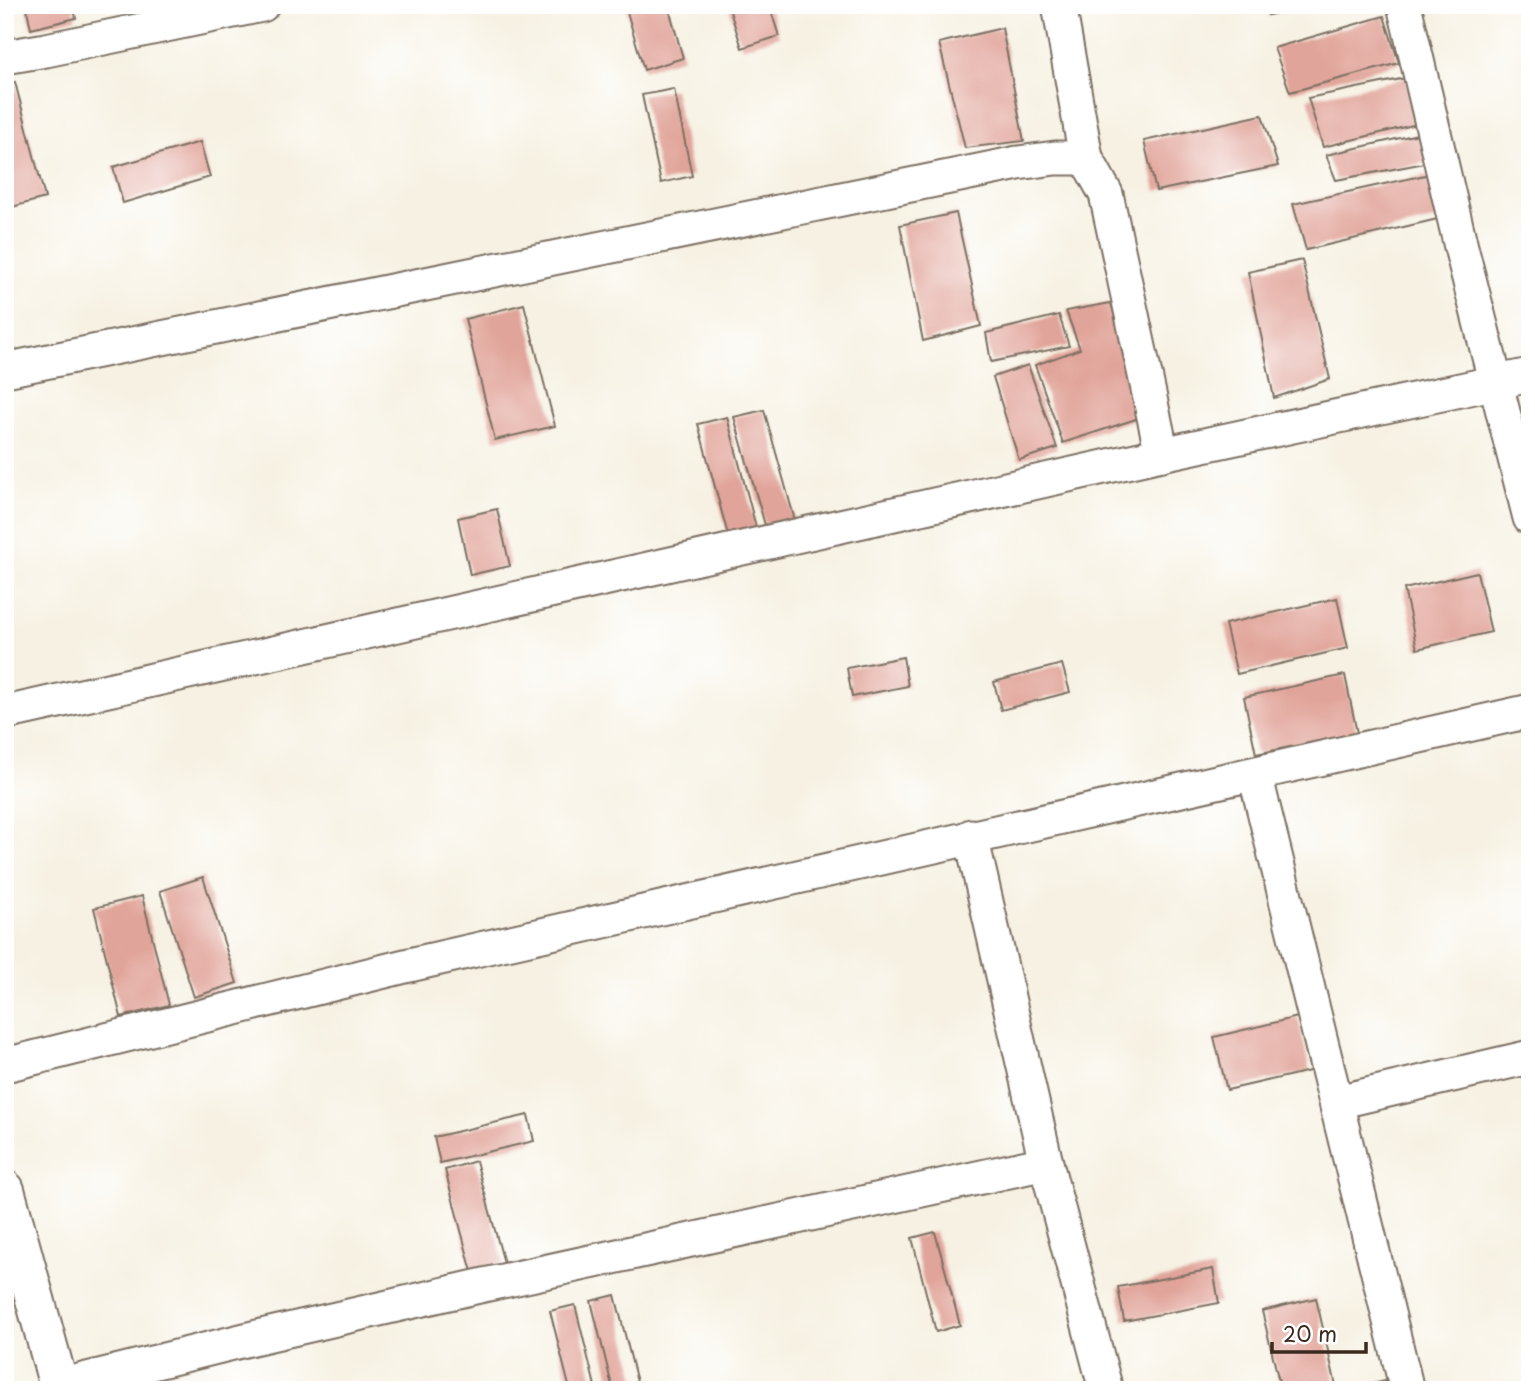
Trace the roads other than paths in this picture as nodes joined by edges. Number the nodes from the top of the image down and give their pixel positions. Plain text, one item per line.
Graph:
1 (262, 5) edge
2 (1059, 5) edge
3 (1404, 5) edge
4 (5, 57) edge
5 (1086, 158) junction
6 (5, 370) edge
7 (1530, 376) edge
8 (1496, 383) junction
9 (1162, 454) junction
10 (1530, 518) edge
11 (1530, 711) edge
12 (5, 713) edge
13 (1255, 774) junction
14 (971, 836) junction
15 (1530, 1057) edge
16 (5, 1065) edge
17 (1337, 1102) junction
18 (1046, 1163) junction
19 (5, 1190) edge
20 (60, 1388) edge
21 (1106, 1390) edge
22 (1407, 1390) edge

1 - 4 street
2 - 5 street
3 - 8 street
5 - 6 street
5 - 9 street
7 - 8 street
8 - 9 street
8 - 10 street
9 - 12 street
11 - 13 street
13 - 14 street
13 - 17 street
14 - 16 street
14 - 18 street
15 - 17 street
17 - 22 street
18 - 20 street
18 - 21 street
19 - 20 street

